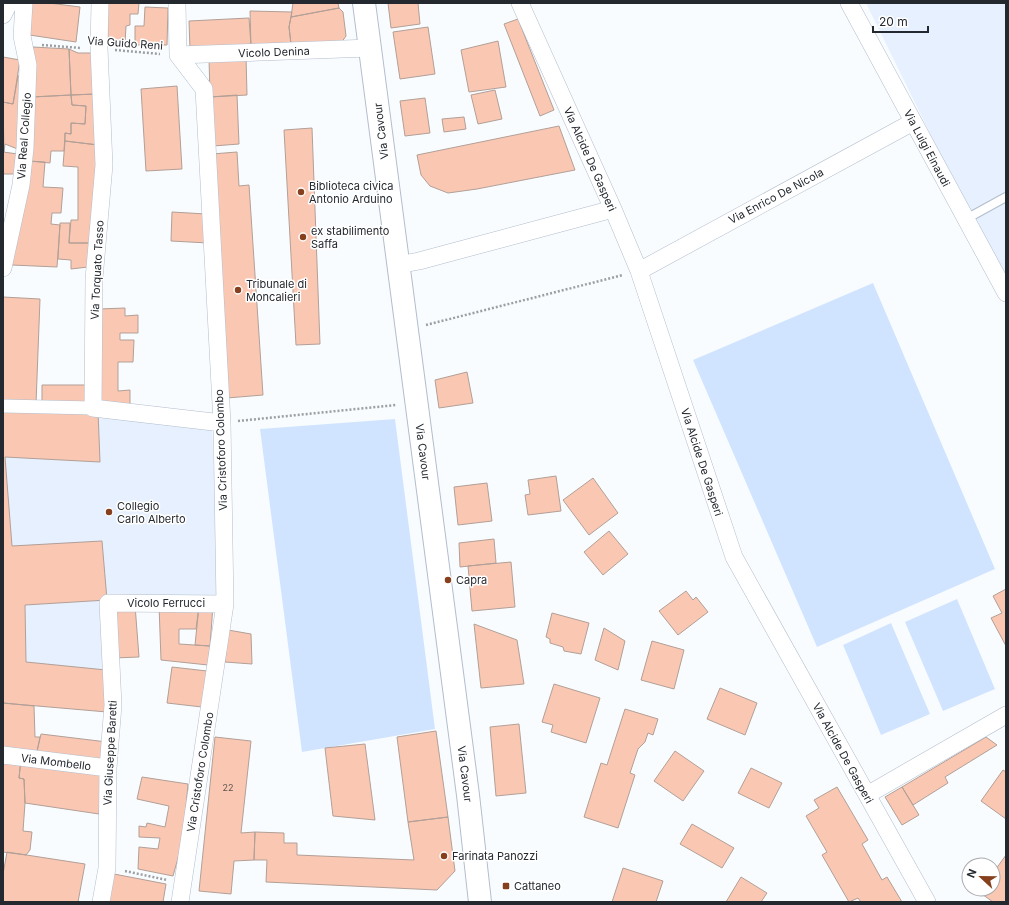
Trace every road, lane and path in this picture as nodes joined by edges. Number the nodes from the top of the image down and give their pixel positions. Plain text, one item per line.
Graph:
1 (9, 3) edge
2 (24, 3) edge
3 (100, 3) edge
4 (177, 3) edge
5 (364, 3) edge
6 (520, 3) edge
7 (848, 3) edge
8 (3, 15) edge
9 (99, 48) junction
10 (370, 48) junction
11 (26, 51) junction
12 (178, 55) junction
13 (913, 122) junction
14 (1006, 197) edge
15 (613, 209) junction
16 (966, 219) junction
17 (398, 264) junction
18 (3, 268) edge
19 (639, 271) junction
20 (1006, 293) edge
21 (408, 330) junction
22 (417, 403) junction
23 (3, 406) edge
24 (93, 408) junction
25 (222, 423) junction
26 (108, 603) joint
27 (225, 604) junction
28 (1006, 715) edge
29 (3, 755) edge
30 (108, 768) junction
31 (867, 795) junction
32 (107, 868) junction
33 (183, 883) junction
34 (101, 902) edge
35 (180, 902) edge
36 (480, 902) edge
37 (926, 902) edge

1 - 8 street
2 - 11 street, Via Real Collegio
3 - 9 street, Via Torquato Tasso
4 - 12 street
5 - 10 main road, Via Cavour
6 - 15 street, Via Alcide De Gasperi
7 - 13 street, Via Luigi Einaudi
9 - 11 path, Via Guido Reni
9 - 12 path, Via Guido Reni
9 - 24 street, Via Torquato Tasso
10 - 12 street, Vicolo Denina
10 - 17 main road, Via Cavour
11 - 18 street, Via Real Collegio
12 - 25 street, Via Cristoforo Colombo
13 - 16 street, Via Luigi Einaudi
13 - 19 street, Via Enrico De Nicola
14 - 16 lane
15 - 17 street
15 - 19 street, Via Alcide De Gasperi
16 - 20 street, Via Luigi Einaudi
17 - 21 main road, Via Cavour
19 - 21 path
19 - 31 street, Via Alcide De Gasperi
21 - 22 main road, Via Cavour
22 - 25 path
22 - 36 main road, Via Cavour
23 - 24 street
24 - 25 street
25 - 27 street, Via Cristoforo Colombo
26 - 27 street, Vicolo Ferrucci
26 - 30 street, Via Giuseppe Baretti
27 - 33 street, Via Cristoforo Colombo
28 - 31 street
29 - 30 street, Via Mombello
30 - 32 street, Via Giuseppe Baretti
31 - 37 street, Via Alcide De Gasperi
32 - 33 path
32 - 34 street, Via Giuseppe Baretti
33 - 35 street, Via Cristoforo Colombo

